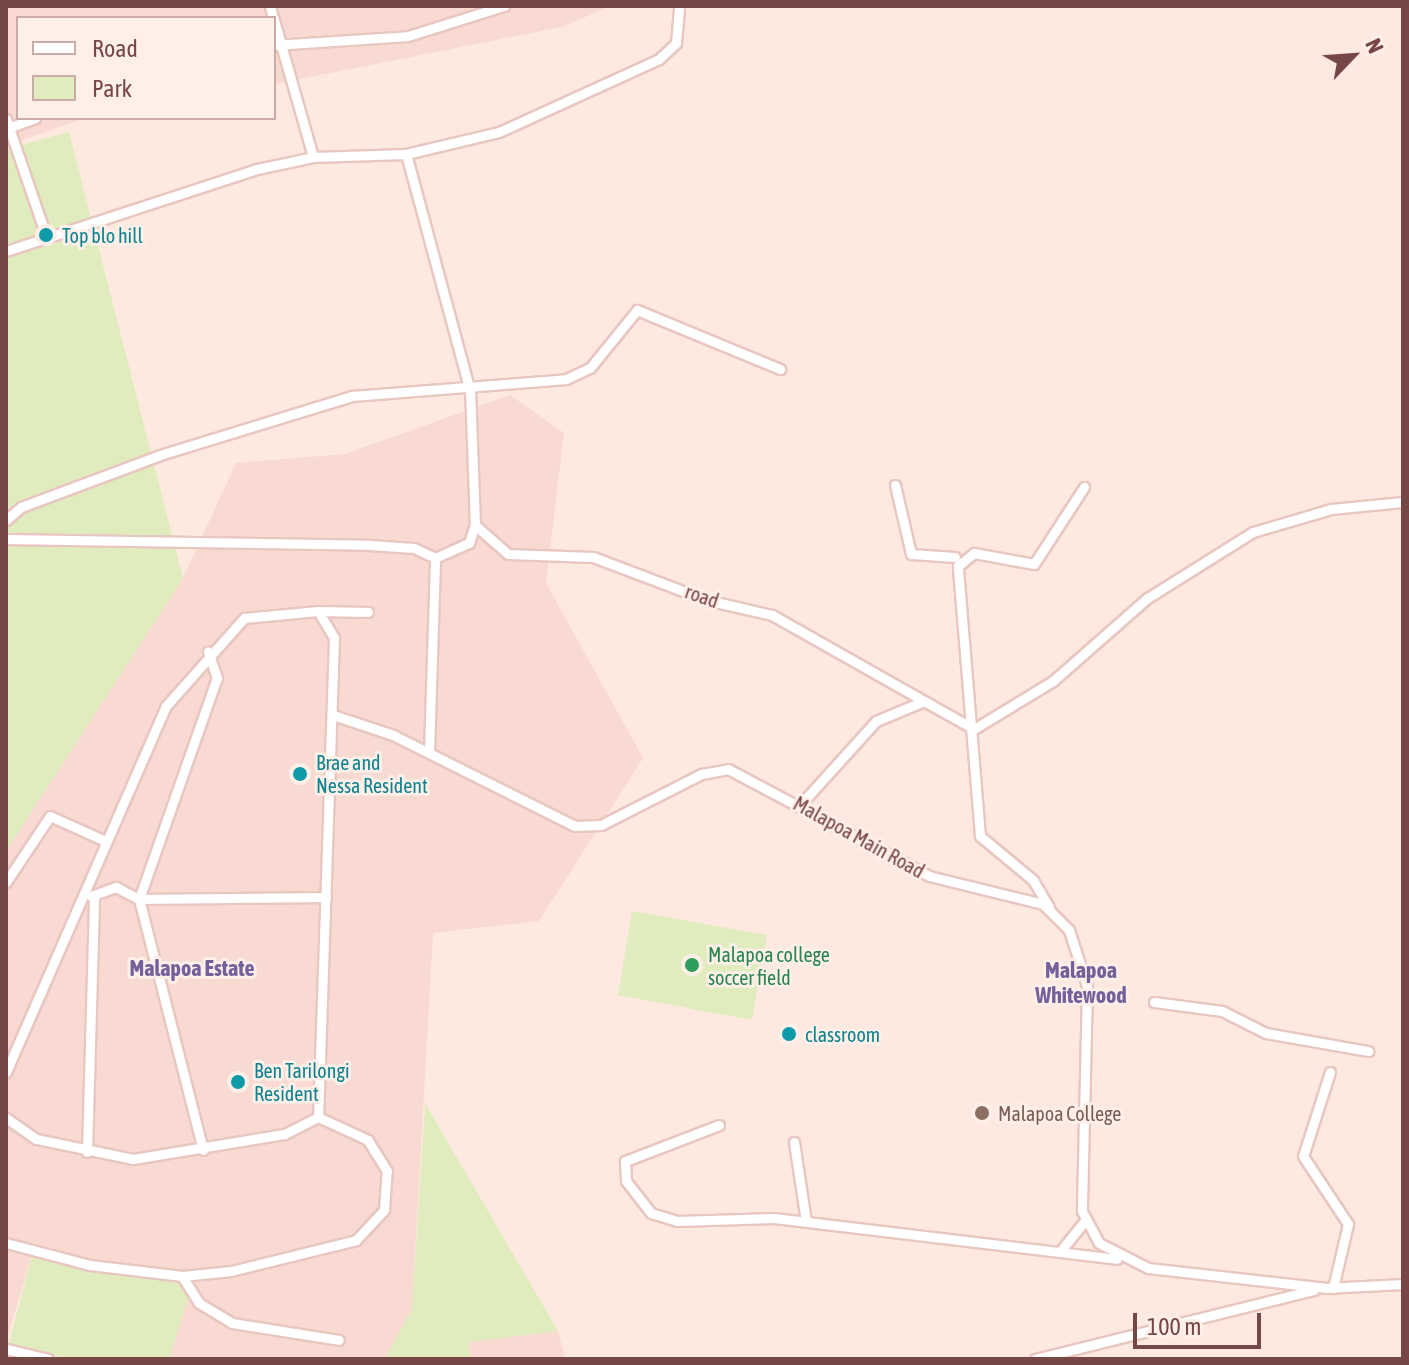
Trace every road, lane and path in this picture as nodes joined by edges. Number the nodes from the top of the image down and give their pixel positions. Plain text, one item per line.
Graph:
1 (504, 6) edge
2 (679, 6) edge
3 (277, 45) edge
4 (7, 124) edge
5 (406, 154) junction
6 (313, 157) junction
7 (46, 236) junction
8 (6, 251) edge
9 (780, 369) dead end
10 (470, 391) junction
11 (895, 485) dead end
12 (1084, 487) dead end
13 (1403, 502) edge
14 (6, 520) edge
15 (475, 525) junction
16 (6, 539) edge
17 (955, 557) dead end
18 (435, 558) junction
19 (318, 611) junction
20 (368, 612) dead end
21 (208, 652) junction
22 (924, 701) junction
23 (333, 715) junction
24 (974, 729) junction
25 (429, 752) junction
26 (800, 805) junction
27 (103, 840) junction
28 (6, 882) edge
29 (81, 892) junction
30 (94, 896) junction
31 (326, 897) junction
32 (139, 899) junction
33 (1049, 908) junction
34 (1154, 1002) dead end
35 (1368, 1051) dead end
36 (6, 1072) edge
37 (1330, 1072) dead end
38 (318, 1117) junction
39 (6, 1118) edge
40 (719, 1125) dead end
41 (794, 1142) dead end
42 (203, 1150) junction
43 (87, 1152) junction
44 (806, 1221) junction
45 (1084, 1222) junction
46 (6, 1243) edge
47 (1055, 1251) junction
48 (1122, 1260) junction
49 (182, 1276) junction
50 (1403, 1284) edge
51 (1329, 1288) junction
52 (339, 1340) dead end
53 (6, 1349) edge
54 (48, 1359) edge
55 (1035, 1359) edge

1 - 3 street
2 - 5 street
3 - 6 street
4 - 7 street
5 - 6 street
5 - 10 street
6 - 7 street
7 - 8 street
9 - 10 street
10 - 14 street
10 - 15 street
11 - 17 street
12 - 24 street
13 - 24 street
15 - 18 street
15 - 22 street, road
16 - 18 street
18 - 25 street
19 - 20 street
19 - 21 street
19 - 23 street
21 - 27 street
21 - 32 street
22 - 24 street, road
22 - 26 street
23 - 25 street, Malapoa Main Road
23 - 31 street
24 - 33 street
25 - 26 street, Malapoa Main Road
26 - 33 street, Malapoa Main Road
27 - 28 street
27 - 29 street
29 - 30 street
29 - 36 street
30 - 32 street
30 - 43 street
31 - 32 street
31 - 38 street
32 - 42 street
33 - 45 street
34 - 35 street
37 - 51 street
38 - 42 street
38 - 49 street
39 - 43 street
40 - 44 street
41 - 44 street
42 - 43 street
44 - 47 street
45 - 47 street
45 - 48 street
46 - 49 street
47 - 48 street
48 - 51 street
49 - 52 street
50 - 51 street
51 - 55 street
53 - 54 street

